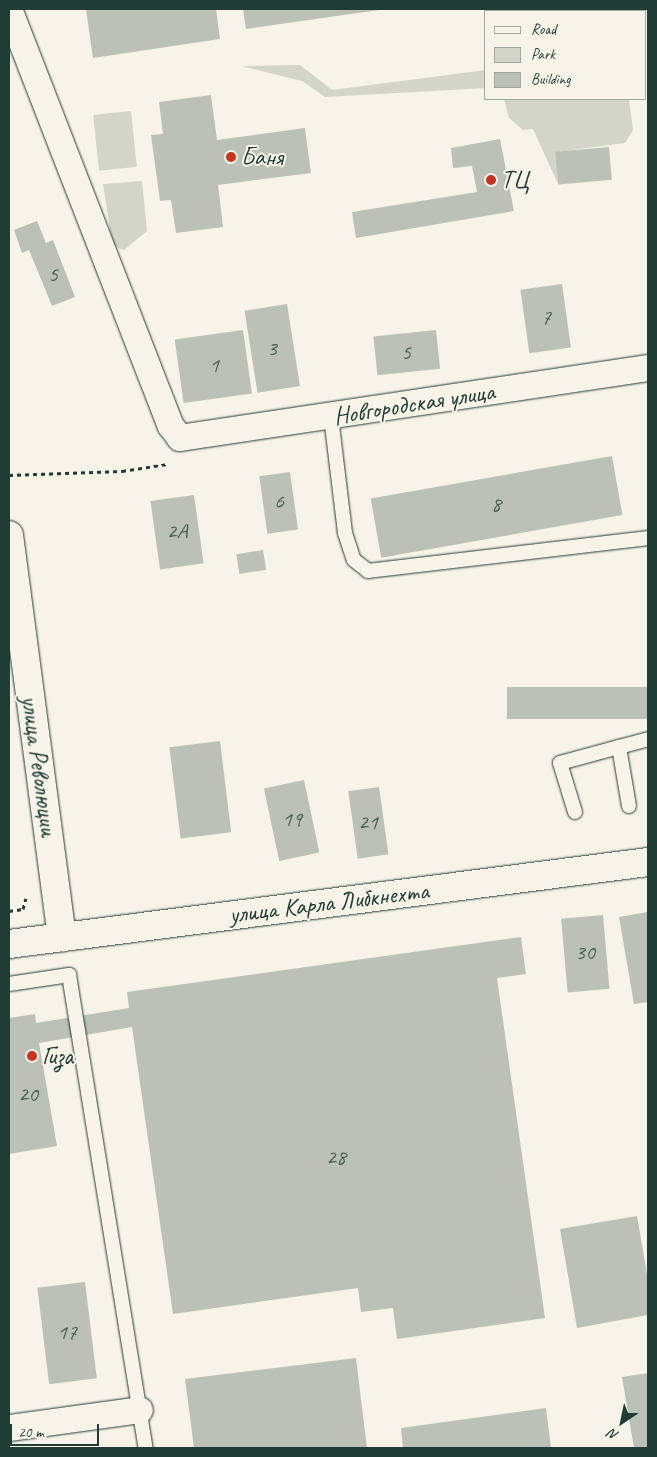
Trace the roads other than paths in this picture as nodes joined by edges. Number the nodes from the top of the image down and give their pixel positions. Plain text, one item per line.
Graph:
1 (9, 9) edge
2 (648, 368) edge
3 (331, 417) junction
4 (9, 535) edge
5 (648, 538) edge
6 (648, 739) edge
7 (619, 747) junction
8 (629, 806) dead end
9 (575, 812) dead end
10 (648, 862) edge
11 (62, 938) junction
12 (9, 944) edge
13 (9, 984) edge
14 (140, 1410) junction
15 (9, 1428) edge
16 (146, 1448) edge

1 - 3 street, Новгородская улица
2 - 3 street, Новгородская улица
3 - 5 lane
4 - 11 main road, улица Революции
6 - 7 lane
7 - 8 lane
7 - 9 lane
10 - 11 main road, улица Карла Либкнехта
11 - 12 main road, улица Карла Либкнехта
13 - 14 lane
14 - 15 street
14 - 16 lane

